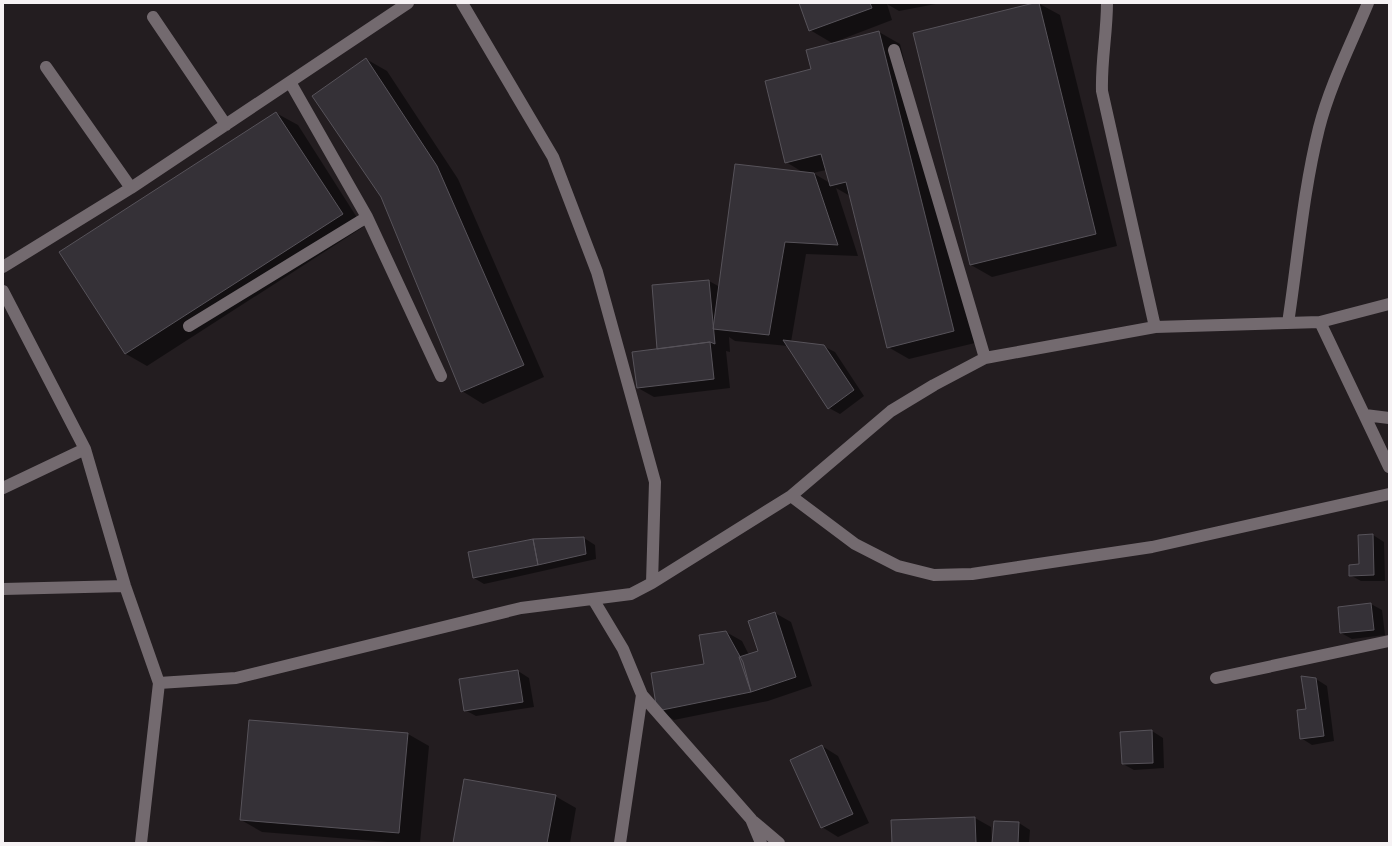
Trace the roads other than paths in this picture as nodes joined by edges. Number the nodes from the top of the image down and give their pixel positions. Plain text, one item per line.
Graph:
1 (408, 3) edge
2 (462, 3) edge
3 (1107, 3) edge
4 (1368, 3) edge
5 (153, 17) dead end
6 (894, 50) dead end
7 (46, 67) dead end
8 (290, 82) junction
9 (226, 125) junction
10 (131, 188) junction
11 (367, 217) junction
12 (3, 267) edge
13 (3, 291) edge
14 (1389, 304) edge
15 (1320, 322) junction
16 (1288, 323) junction
17 (189, 326) dead end
18 (1155, 327) junction
19 (985, 358) junction
20 (441, 376) dead end
21 (1365, 414) junction
22 (1389, 418) edge
23 (85, 449) junction
24 (1389, 467) edge
25 (3, 488) edge
26 (1389, 494) edge
27 (792, 496) junction
28 (652, 583) junction
29 (125, 586) junction
30 (3, 589) edge
31 (593, 600) junction
32 (1389, 641) edge
33 (1216, 678) dead end
34 (159, 683) junction
35 (642, 695) junction
36 (751, 819) junction
37 (140, 843) edge
38 (620, 843) edge
39 (761, 843) edge
40 (779, 843) edge

1 - 8 street
2 - 28 street
3 - 18 street
4 - 16 street
5 - 9 street
6 - 19 street
7 - 10 street
8 - 9 street
8 - 11 street
9 - 10 street
10 - 12 street
11 - 17 street
11 - 20 street
13 - 23 street
14 - 15 street
15 - 16 street
15 - 21 street
16 - 18 street
18 - 19 street
19 - 27 street
21 - 22 street
21 - 24 street
23 - 25 street
23 - 29 street
26 - 27 street
27 - 28 street
28 - 31 street
29 - 30 street
29 - 34 street
31 - 34 street
31 - 35 street
32 - 33 street
34 - 37 street
35 - 36 street
35 - 38 street
36 - 39 street
36 - 40 street

